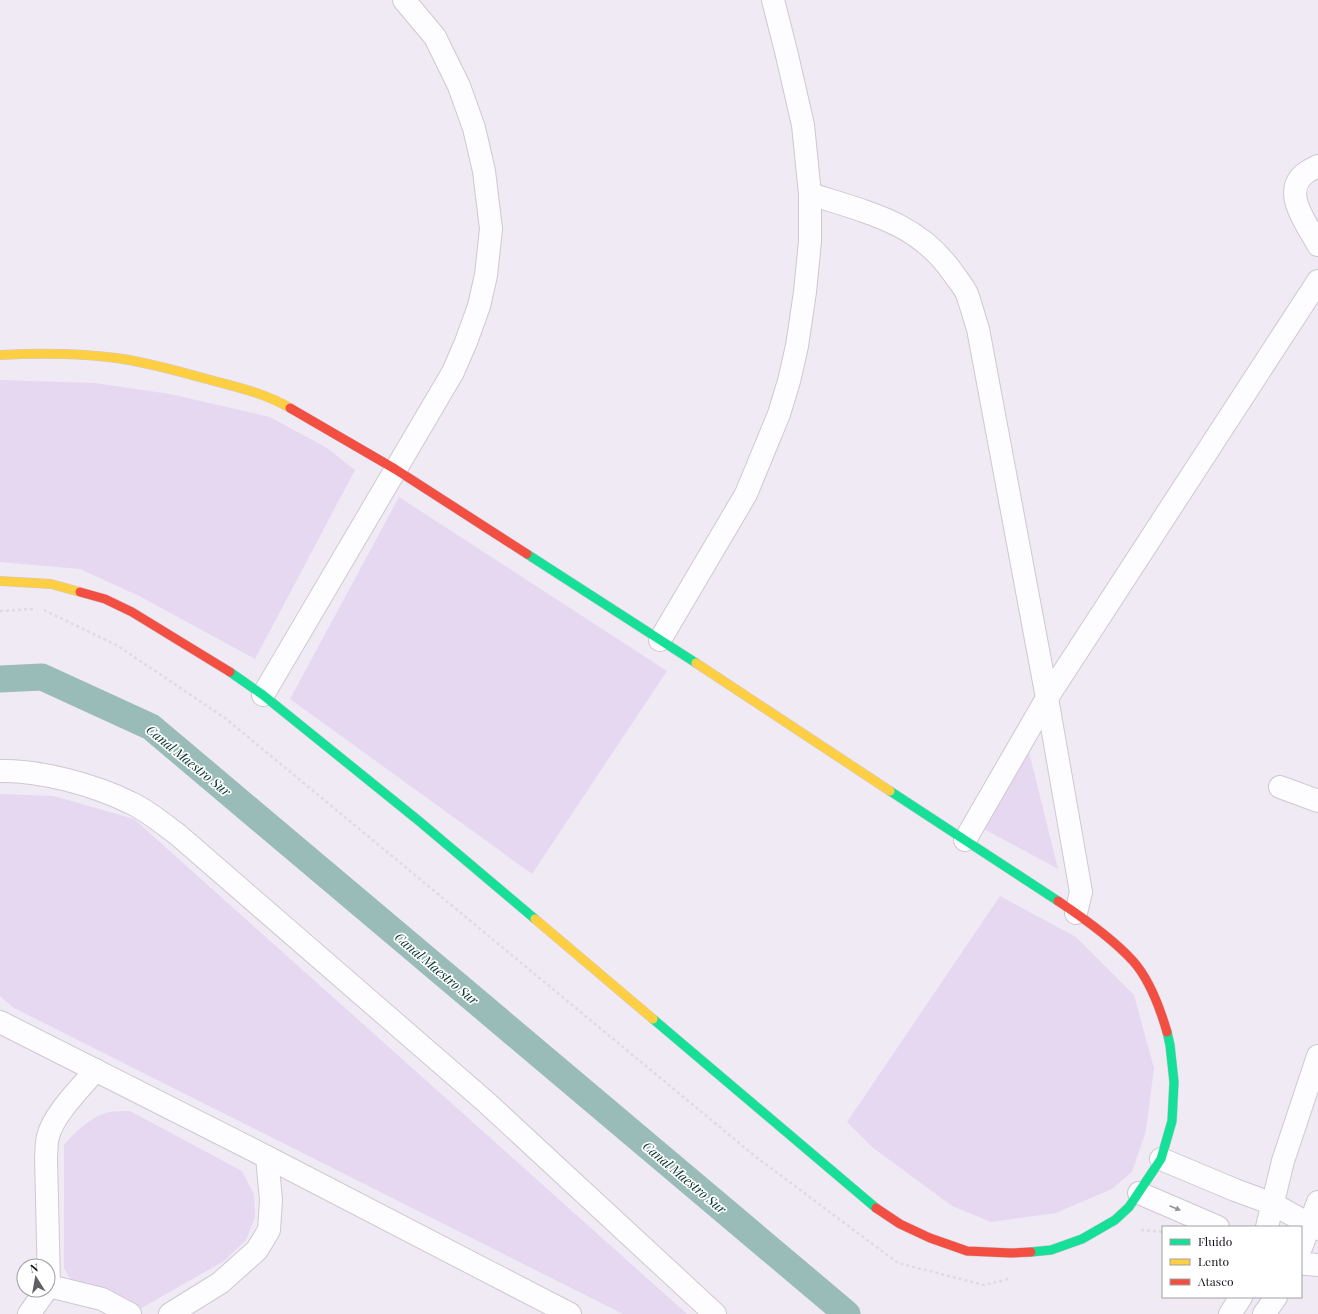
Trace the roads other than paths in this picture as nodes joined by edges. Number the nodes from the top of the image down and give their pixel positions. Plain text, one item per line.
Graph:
1 (404, 0) edge
2 (772, 0) edge
3 (1318, 166) edge
4 (810, 194) junction
5 (1318, 245) edge
6 (1318, 281) edge
7 (0, 355) edge
8 (396, 469) junction
9 (0, 581) edge
10 (660, 640) junction
11 (263, 695) junction
12 (1047, 698) junction
13 (0, 771) edge
14 (1280, 786) dead end
15 (1318, 802) edge
16 (965, 840) junction
17 (1076, 913) junction
18 (0, 1022) edge
19 (1318, 1056) edge
20 (96, 1070) junction
21 (267, 1157) junction
22 (1161, 1159) junction
23 (1139, 1193) junction
24 (1318, 1202) edge
25 (1272, 1204) junction
26 (1216, 1226) edge
27 (1267, 1226) edge
28 (1314, 1226) edge
29 (1302, 1246) edge
30 (48, 1258) edge
31 (1302, 1262) edge
32 (1318, 1265) edge
33 (56, 1290) edge
34 (41, 1298) edge
35 (1240, 1298) edge
36 (1275, 1298) edge
37 (29, 1314) edge
38 (130, 1314) edge
39 (170, 1314) edge
40 (570, 1314) edge
41 (715, 1314) edge
42 (1230, 1314) edge
43 (1264, 1314) edge

1 - 8 street
2 - 4 street
3 - 5 street
4 - 10 street
4 - 12 street
6 - 12 street
7 - 8 street
8 - 10 street
8 - 11 street
9 - 11 street
10 - 16 street
11 - 23 street
12 - 16 street
12 - 17 street
13 - 41 street
14 - 15 street
16 - 17 street
17 - 22 street
18 - 20 street
19 - 25 street
20 - 21 street
20 - 30 street
21 - 39 street
21 - 40 street
22 - 23 street
22 - 25 street
23 -> 26 street
24 - 28 street
25 - 27 street
25 - 28 street
28 - 29 street
31 - 32 street
33 - 38 street
34 - 37 street
35 - 42 street
36 - 43 street

